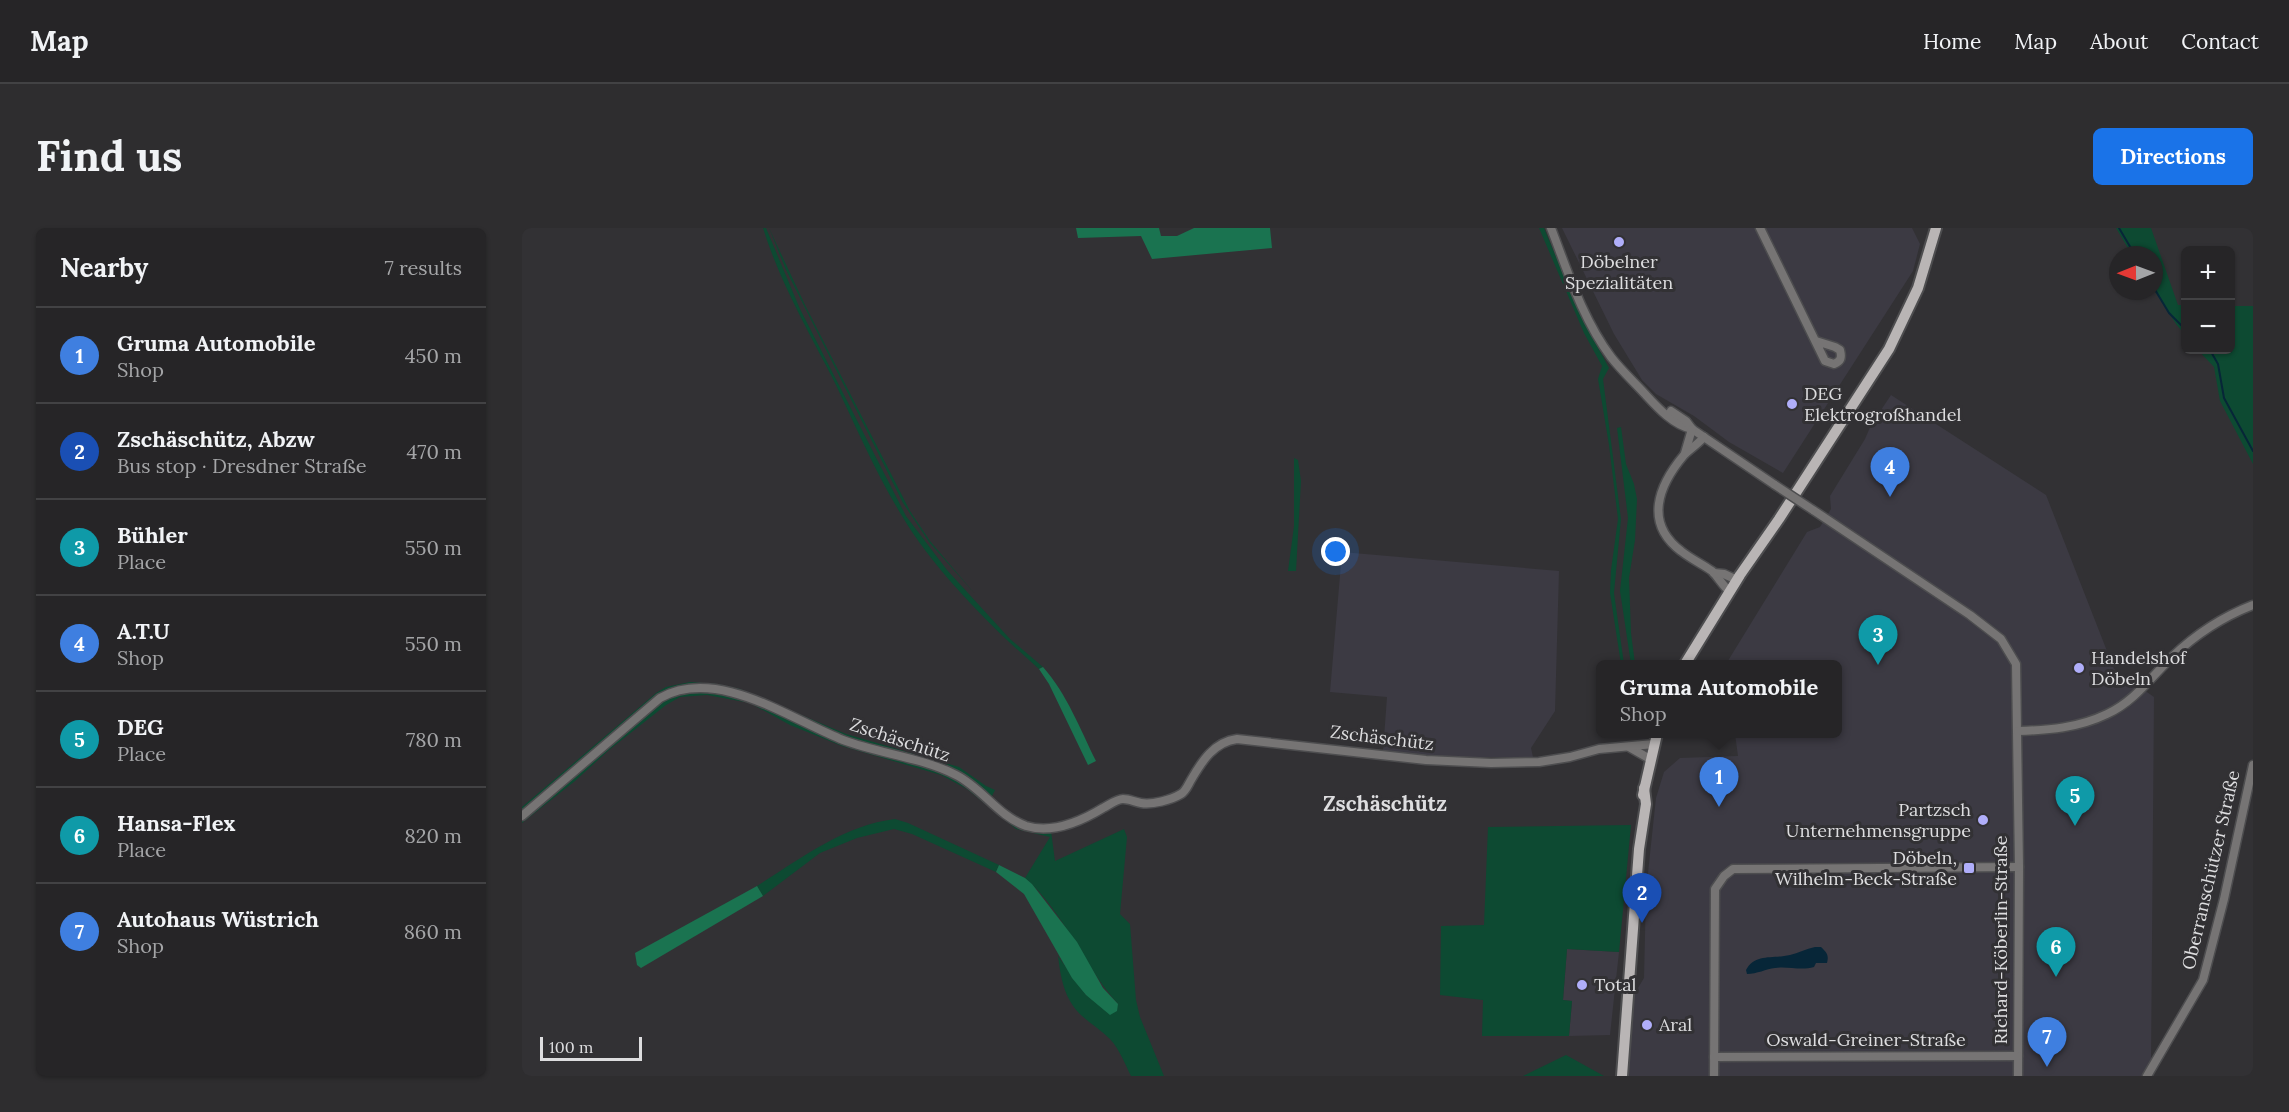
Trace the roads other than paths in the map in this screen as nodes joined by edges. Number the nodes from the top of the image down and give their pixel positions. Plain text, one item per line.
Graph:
1 (1551, 228) edge
2 (1760, 228) edge
3 (1936, 228) edge
4 (1816, 341) dead end
5 (1692, 429) junction
6 (1704, 437) junction
7 (1685, 453) junction
8 (1714, 573) junction
9 (1737, 580) junction
10 (1730, 592) junction
11 (2253, 605) edge
12 (1701, 638) junction
13 (1688, 660) edge
14 (1692, 660) edge
15 (2018, 731) junction
16 (1654, 738) edge
17 (1657, 738) edge
18 (1629, 747) junction
19 (1650, 759) junction
20 (2253, 765) edge
21 (522, 816) edge
22 (2019, 867) junction
23 (2018, 1056) junction
24 (1714, 1057) junction
25 (1622, 1076) edge
26 (1714, 1076) edge
27 (2018, 1076) edge
28 (2147, 1076) edge

1 - 5 street, Richard-Köberlin-Straße
2 - 4 street
3 - 9 main road
5 - 6 street, Richard-Köberlin-Straße
5 - 7 street
6 - 7 street
6 - 15 street, Richard-Köberlin-Straße, bridge
7 - 8 street
8 - 9 street
8 - 10 street
9 - 10 main road
10 - 12 main road
11 - 15 street
12 - 13 main road
12 - 14 main road
15 - 22 street, Richard-Köberlin-Straße
16 - 18 street, Zschäschütz
17 - 19 main road
18 - 19 street
18 - 21 street, Zschäschütz
19 - 25 main road
20 - 28 street, Oberranschützer Straße
22 - 23 street, Richard-Köberlin-Straße
22 - 24 street
23 - 24 street, Oswald-Greiner-Straße
23 - 27 street, Richard-Köberlin-Straße
24 - 26 street

